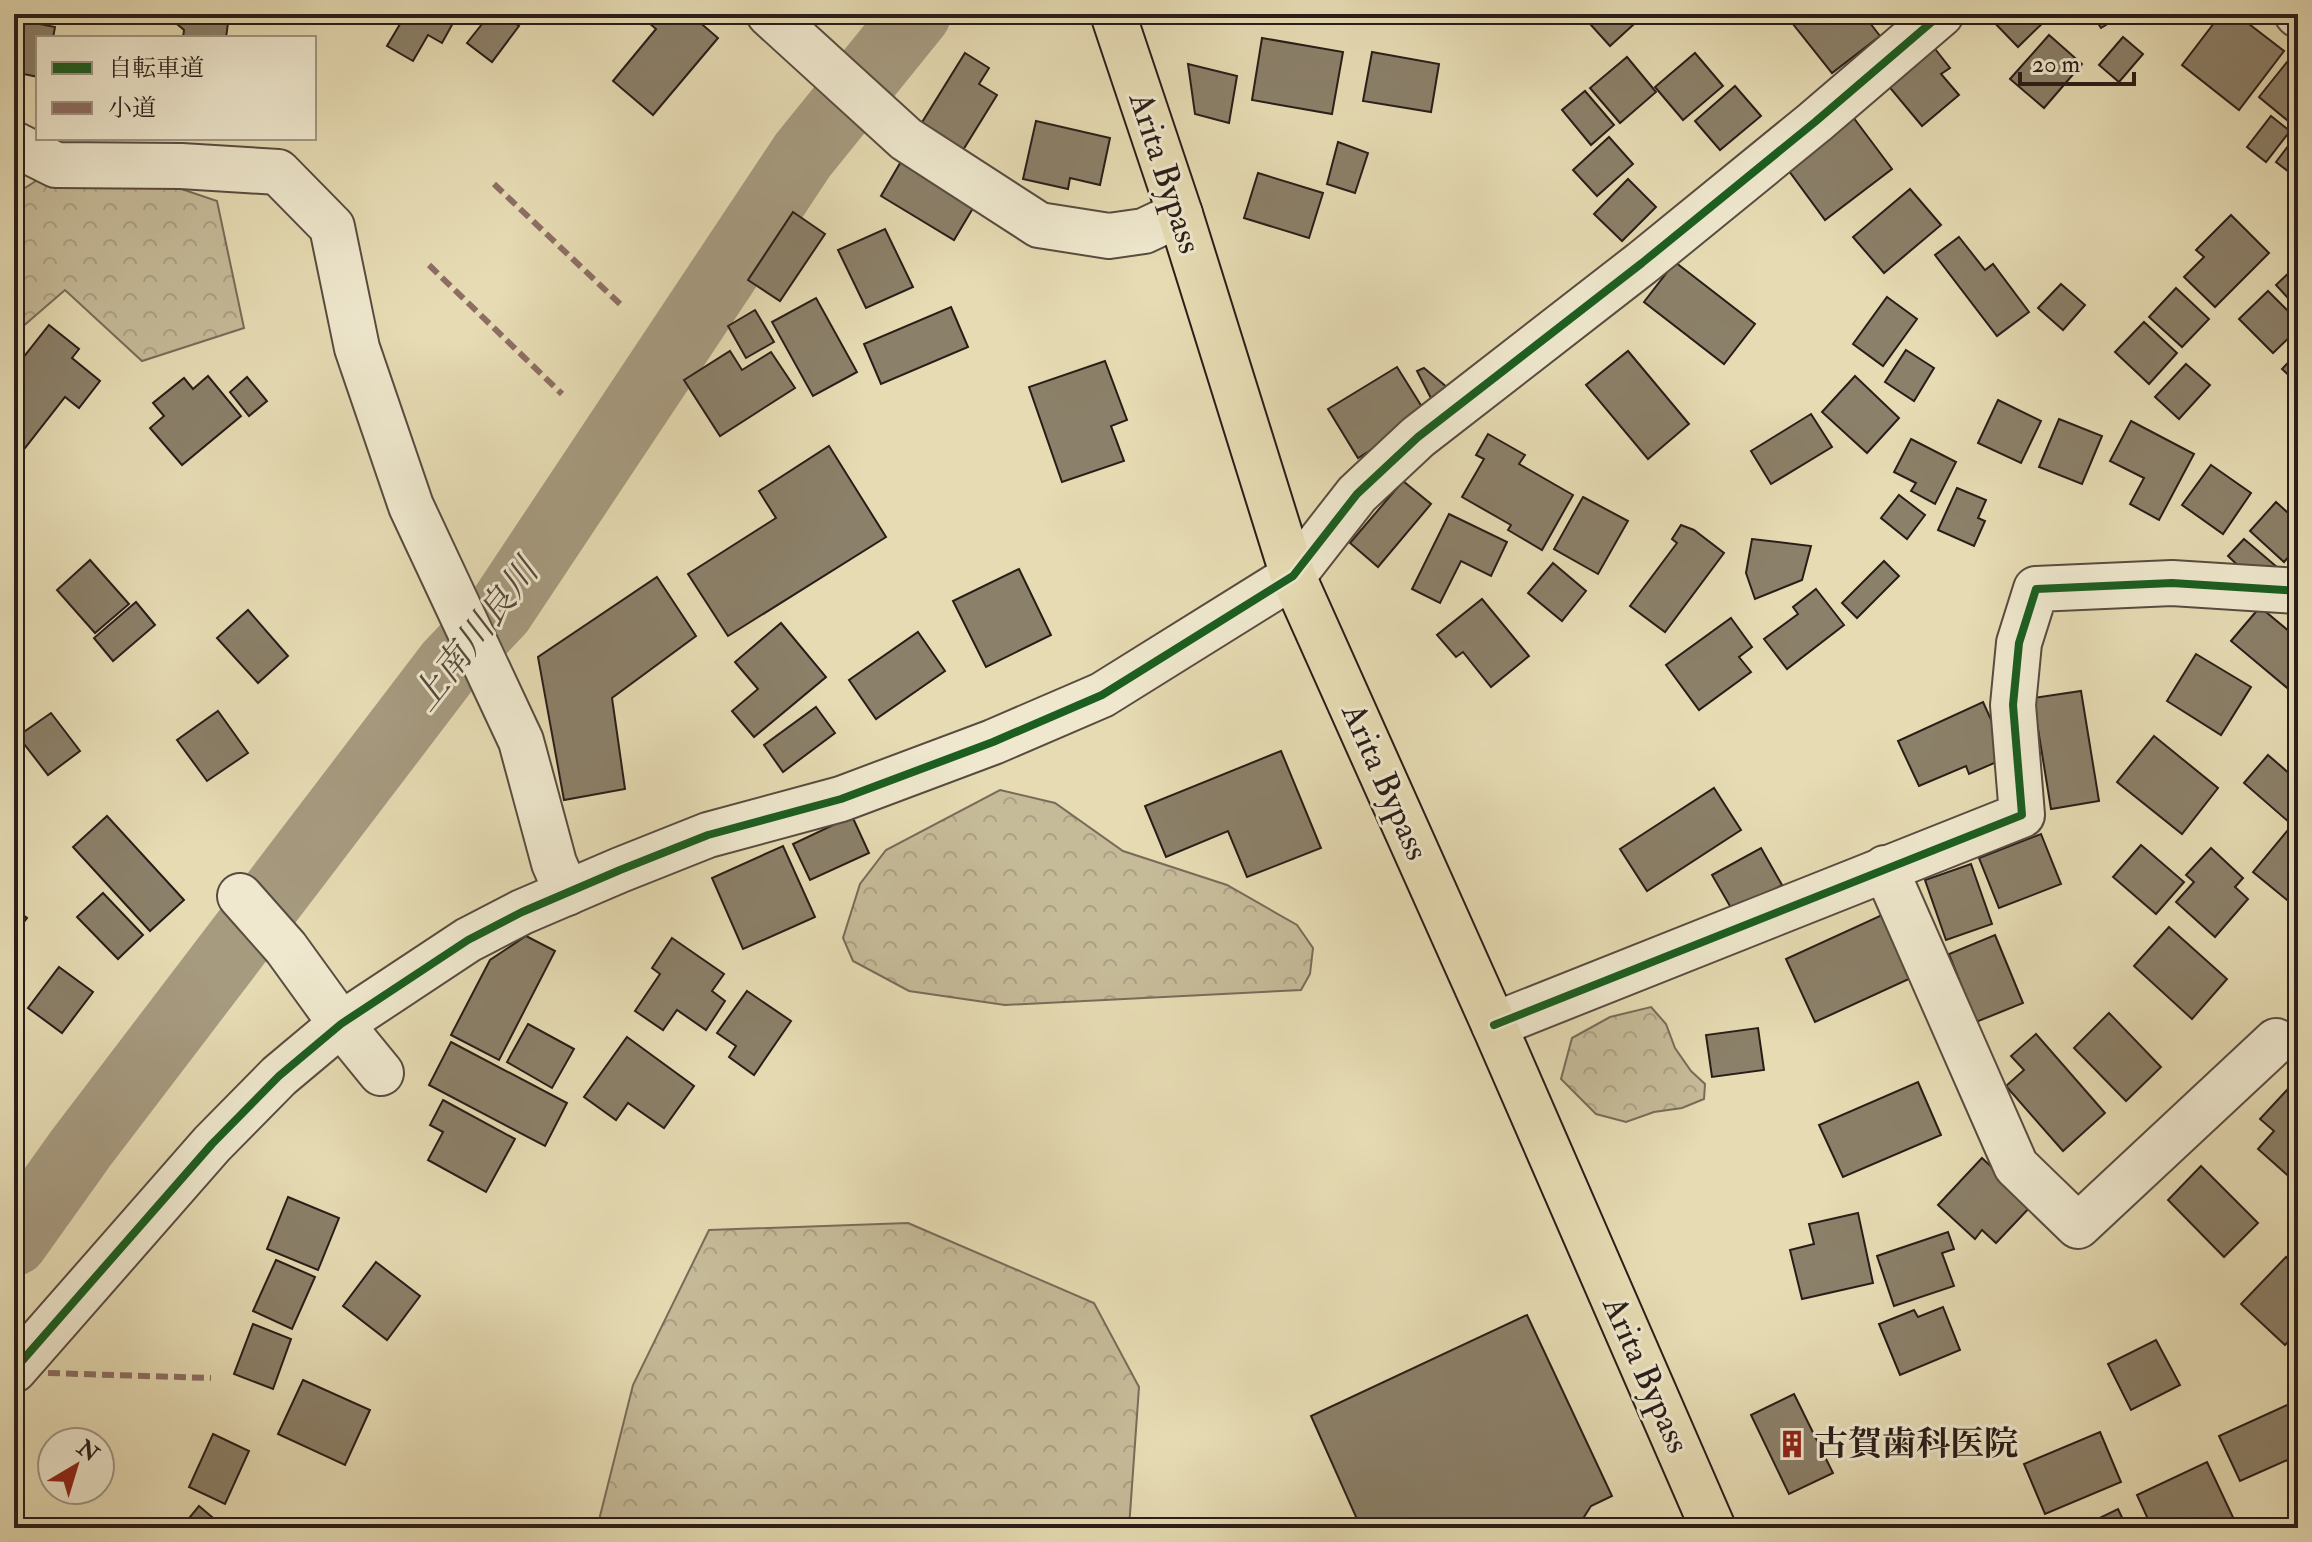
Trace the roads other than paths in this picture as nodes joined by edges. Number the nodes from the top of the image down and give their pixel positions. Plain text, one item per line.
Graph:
1 (1113, 14) edge
2 (1941, 14) edge
3 (777, 22) edge
4 (14, 144) edge
5 (1180, 214) junction
6 (1293, 576) junction
7 (2298, 591) edge
8 (1885, 868) junction
9 (567, 893) junction
10 (240, 896) dead end
11 (341, 1024) junction
12 (1494, 1025) junction
13 (2276, 1041) dead end
14 (381, 1073) dead end
15 (14, 1370) edge
16 (1713, 1528) edge

1 - 5 highway, Arita Bypass
2 - 6 street
3 - 5 street
4 - 9 street
5 - 6 highway, Arita Bypass
6 - 9 street
6 - 12 highway, Arita Bypass
7 - 8 street
8 - 12 street
8 - 13 street
9 - 11 street
10 - 11 street
11 - 14 street
11 - 15 street
12 - 16 highway, Arita Bypass

